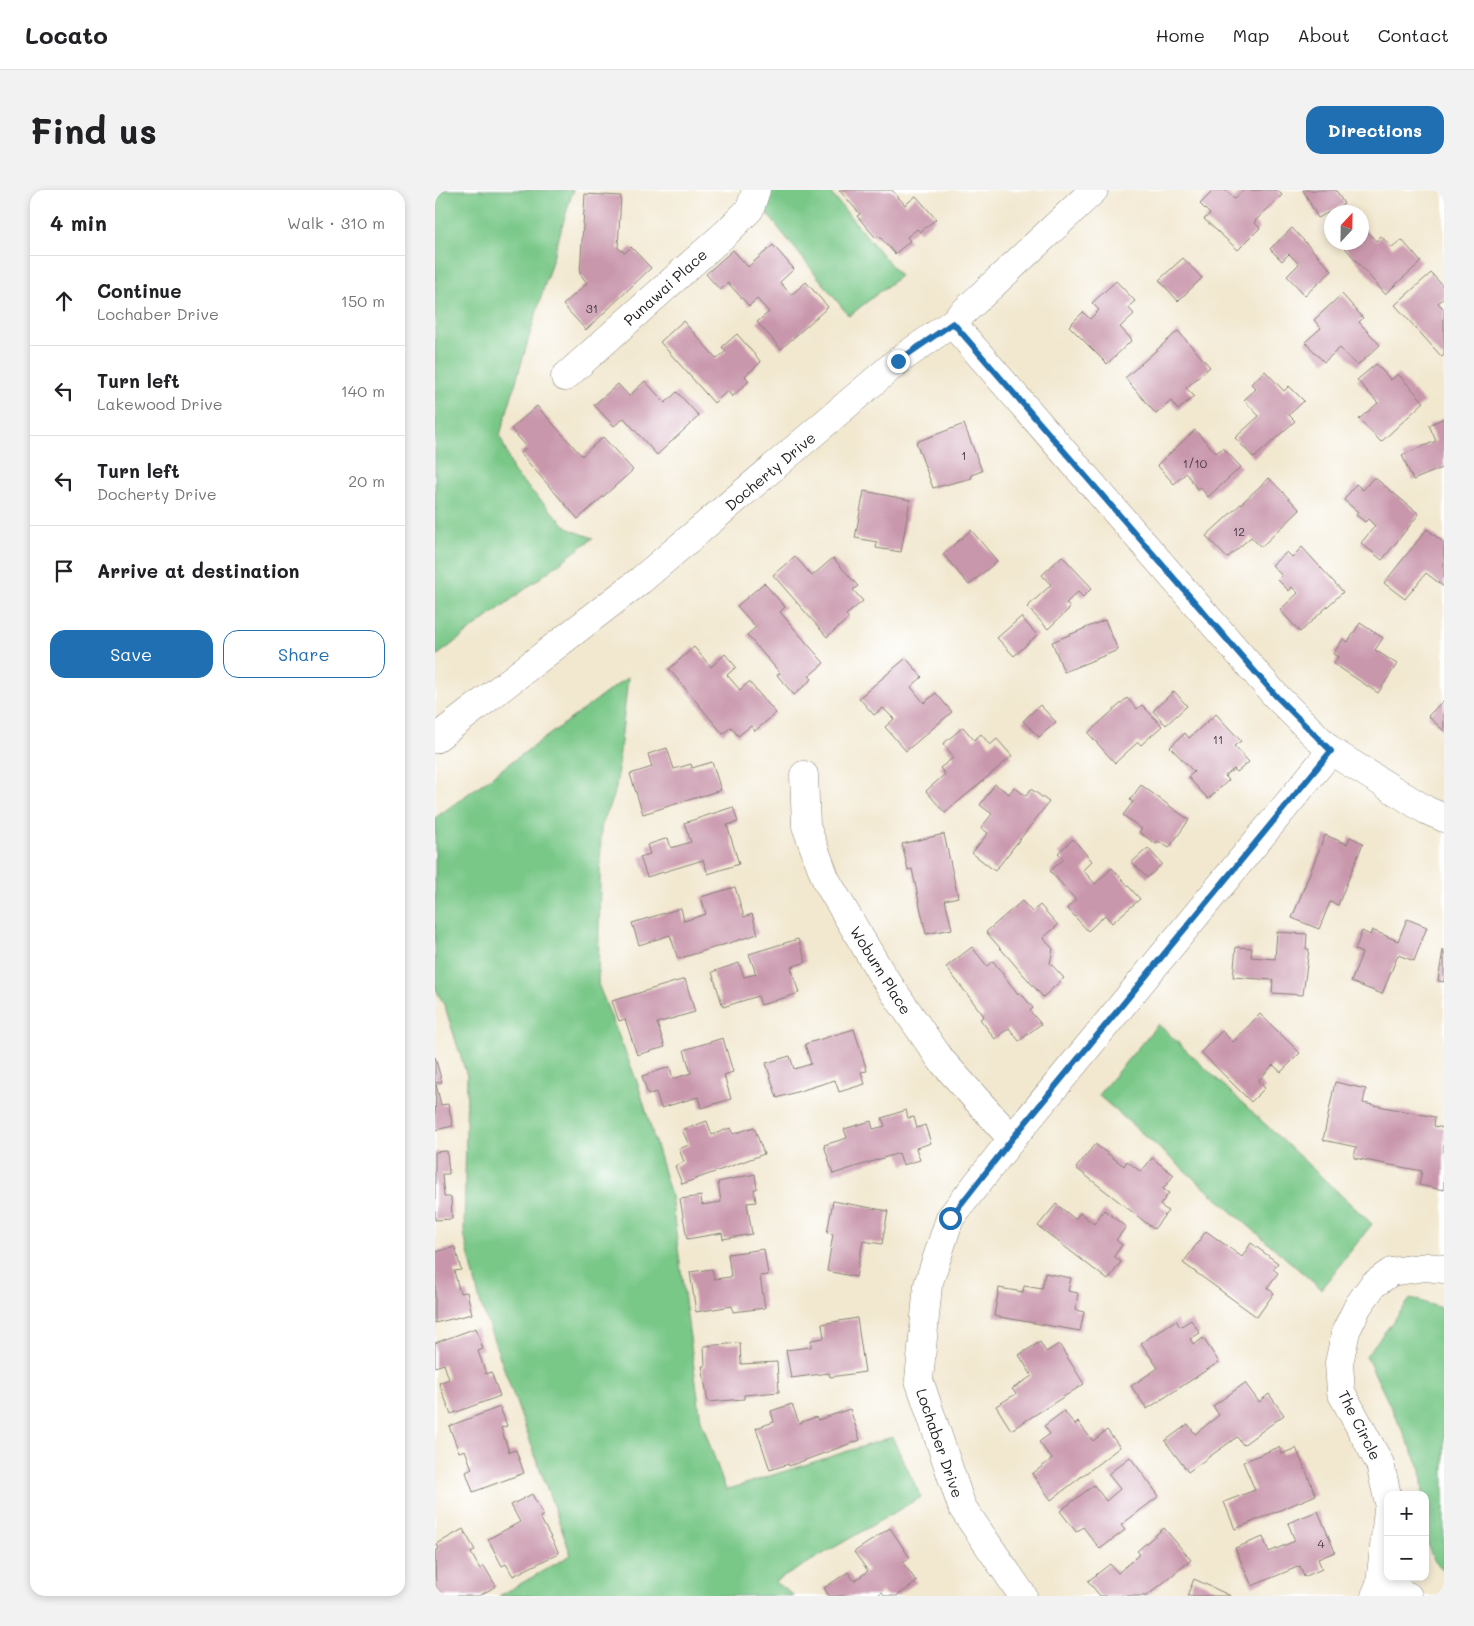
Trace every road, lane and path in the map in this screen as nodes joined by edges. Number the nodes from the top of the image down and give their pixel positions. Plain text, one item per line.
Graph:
1 (756, 190) edge
2 (1094, 190) edge
3 (953, 323) junction
4 (565, 377) dead end
5 (435, 739) edge
6 (1331, 751) junction
7 (804, 775) dead end
8 (1444, 818) edge
9 (1012, 1139) junction
10 (1444, 1269) edge
11 (1386, 1491) edge
12 (1385, 1536) edge
13 (1378, 1590) edge
14 (1023, 1596) edge
15 (1408, 1596) edge

1 - 4 street, Punawai Place
2 - 3 street, Docherty Drive
3 - 5 street, Docherty Drive
3 - 6 street
6 - 8 street
6 - 9 street, Lochaber Drive
7 - 9 street, Woburn Place
9 - 14 street, Lochaber Drive
10 - 11 street, The Circle
12 - 13 street
13 - 15 street

